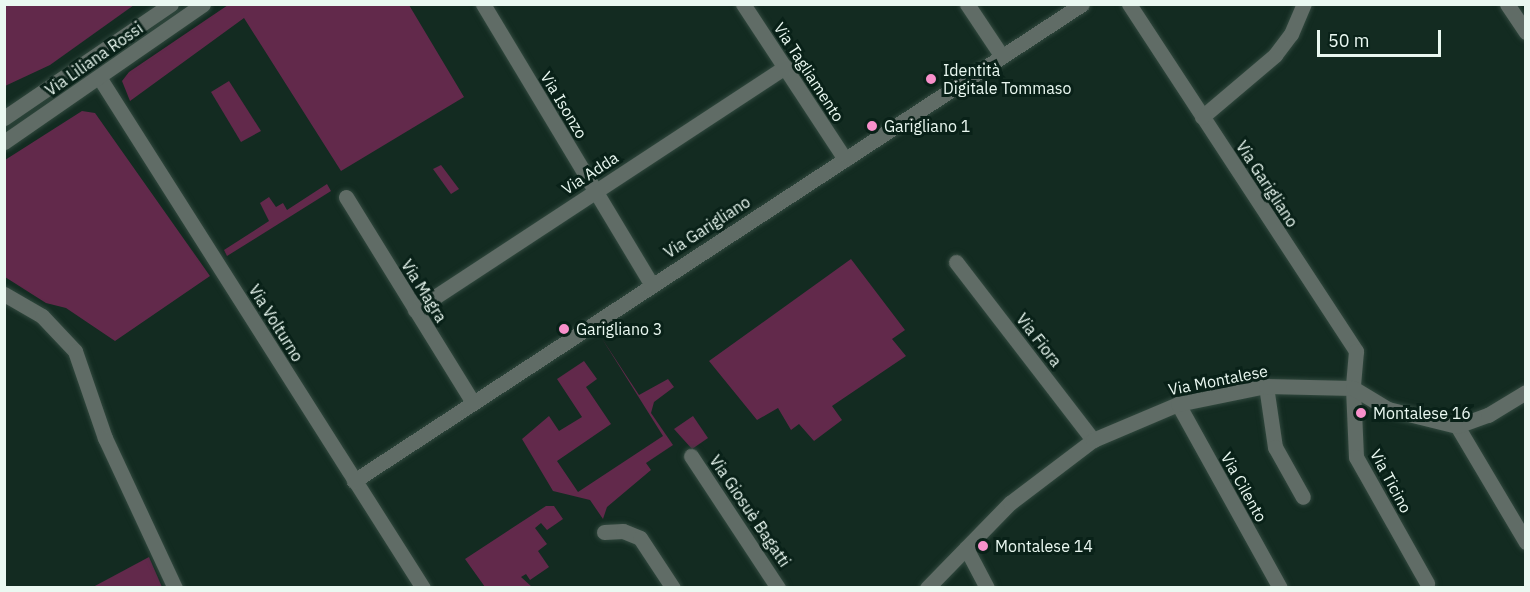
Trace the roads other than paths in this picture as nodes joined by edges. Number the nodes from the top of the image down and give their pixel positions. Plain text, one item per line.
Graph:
1 (171, 4) edge
2 (203, 4) edge
3 (483, 4) edge
4 (967, 4) edge
5 (1082, 4) edge
6 (1129, 4) edge
7 (1304, 4) edge
8 (1507, 4) edge
9 (746, 5) edge
10 (1526, 32) edge
11 (1001, 55) junction
12 (784, 68) junction
13 (99, 77) junction
14 (35, 98) junction
15 (4, 109) edge
16 (1202, 117) junction
17 (4, 118) edge
18 (4, 142) edge
19 (845, 159) junction
20 (595, 192) junction
21 (346, 197) dead end
22 (956, 262) dead end
23 (652, 285) junction
24 (4, 294) edge
25 (414, 310) junction
26 (1266, 386) junction
27 (1353, 388) junction
28 (1526, 392) edge
29 (473, 403) junction
30 (1178, 404) junction
31 (1457, 426) junction
32 (1093, 440) junction
33 (691, 456) dead end
34 (354, 481) junction
35 (1303, 496) dead end
36 (604, 532) dead end
37 (1526, 542) edge
38 (966, 548) junction
39 (1427, 582) dead end
40 (175, 588) edge
41 (423, 588) edge
42 (673, 588) edge
43 (778, 588) edge
44 (927, 588) edge
45 (987, 588) edge
46 (1280, 588) edge

1 - 14 street, Via Liliana Rossi
2 - 13 street, Via Liliana Rossi
3 - 20 street, Via Isonzo
4 - 11 street
5 - 11 street, Via Garigliano
6 - 16 street, Via Garigliano
7 - 16 street
8 - 10 street
9 - 12 street, Via Tagliamento
11 - 19 street, Via Garigliano
12 - 19 street, Via Tagliamento
12 - 20 street, Via Adda
13 - 18 street, Via Liliana Rossi
13 - 34 street, Via Volturno
14 - 15 street
14 - 17 street, Via Liliana Rossi
16 - 27 street, Via Garigliano
19 - 23 street, Via Garigliano
20 - 23 street, Via Isonzo
20 - 25 street, Via Adda
21 - 25 street, Via Magra
22 - 32 street, Via Fiora
23 - 29 street, Via Garigliano
24 - 40 street
25 - 29 street, Via Magra
26 - 27 street, Via Montalese
26 - 30 street, Via Montalese
26 - 35 street
27 - 31 street, Via Montalese
27 - 39 street, Via Ticino
28 - 31 street
29 - 34 street, Via Garigliano
30 - 32 street, Via Montalese
30 - 46 street, Via Cilento
31 - 37 street
32 - 38 street, Via Montalese
33 - 43 street, Via Giosuè Bagatti
34 - 41 street, Via Volturno
36 - 42 street
38 - 44 street, Via Montalese
38 - 45 street

